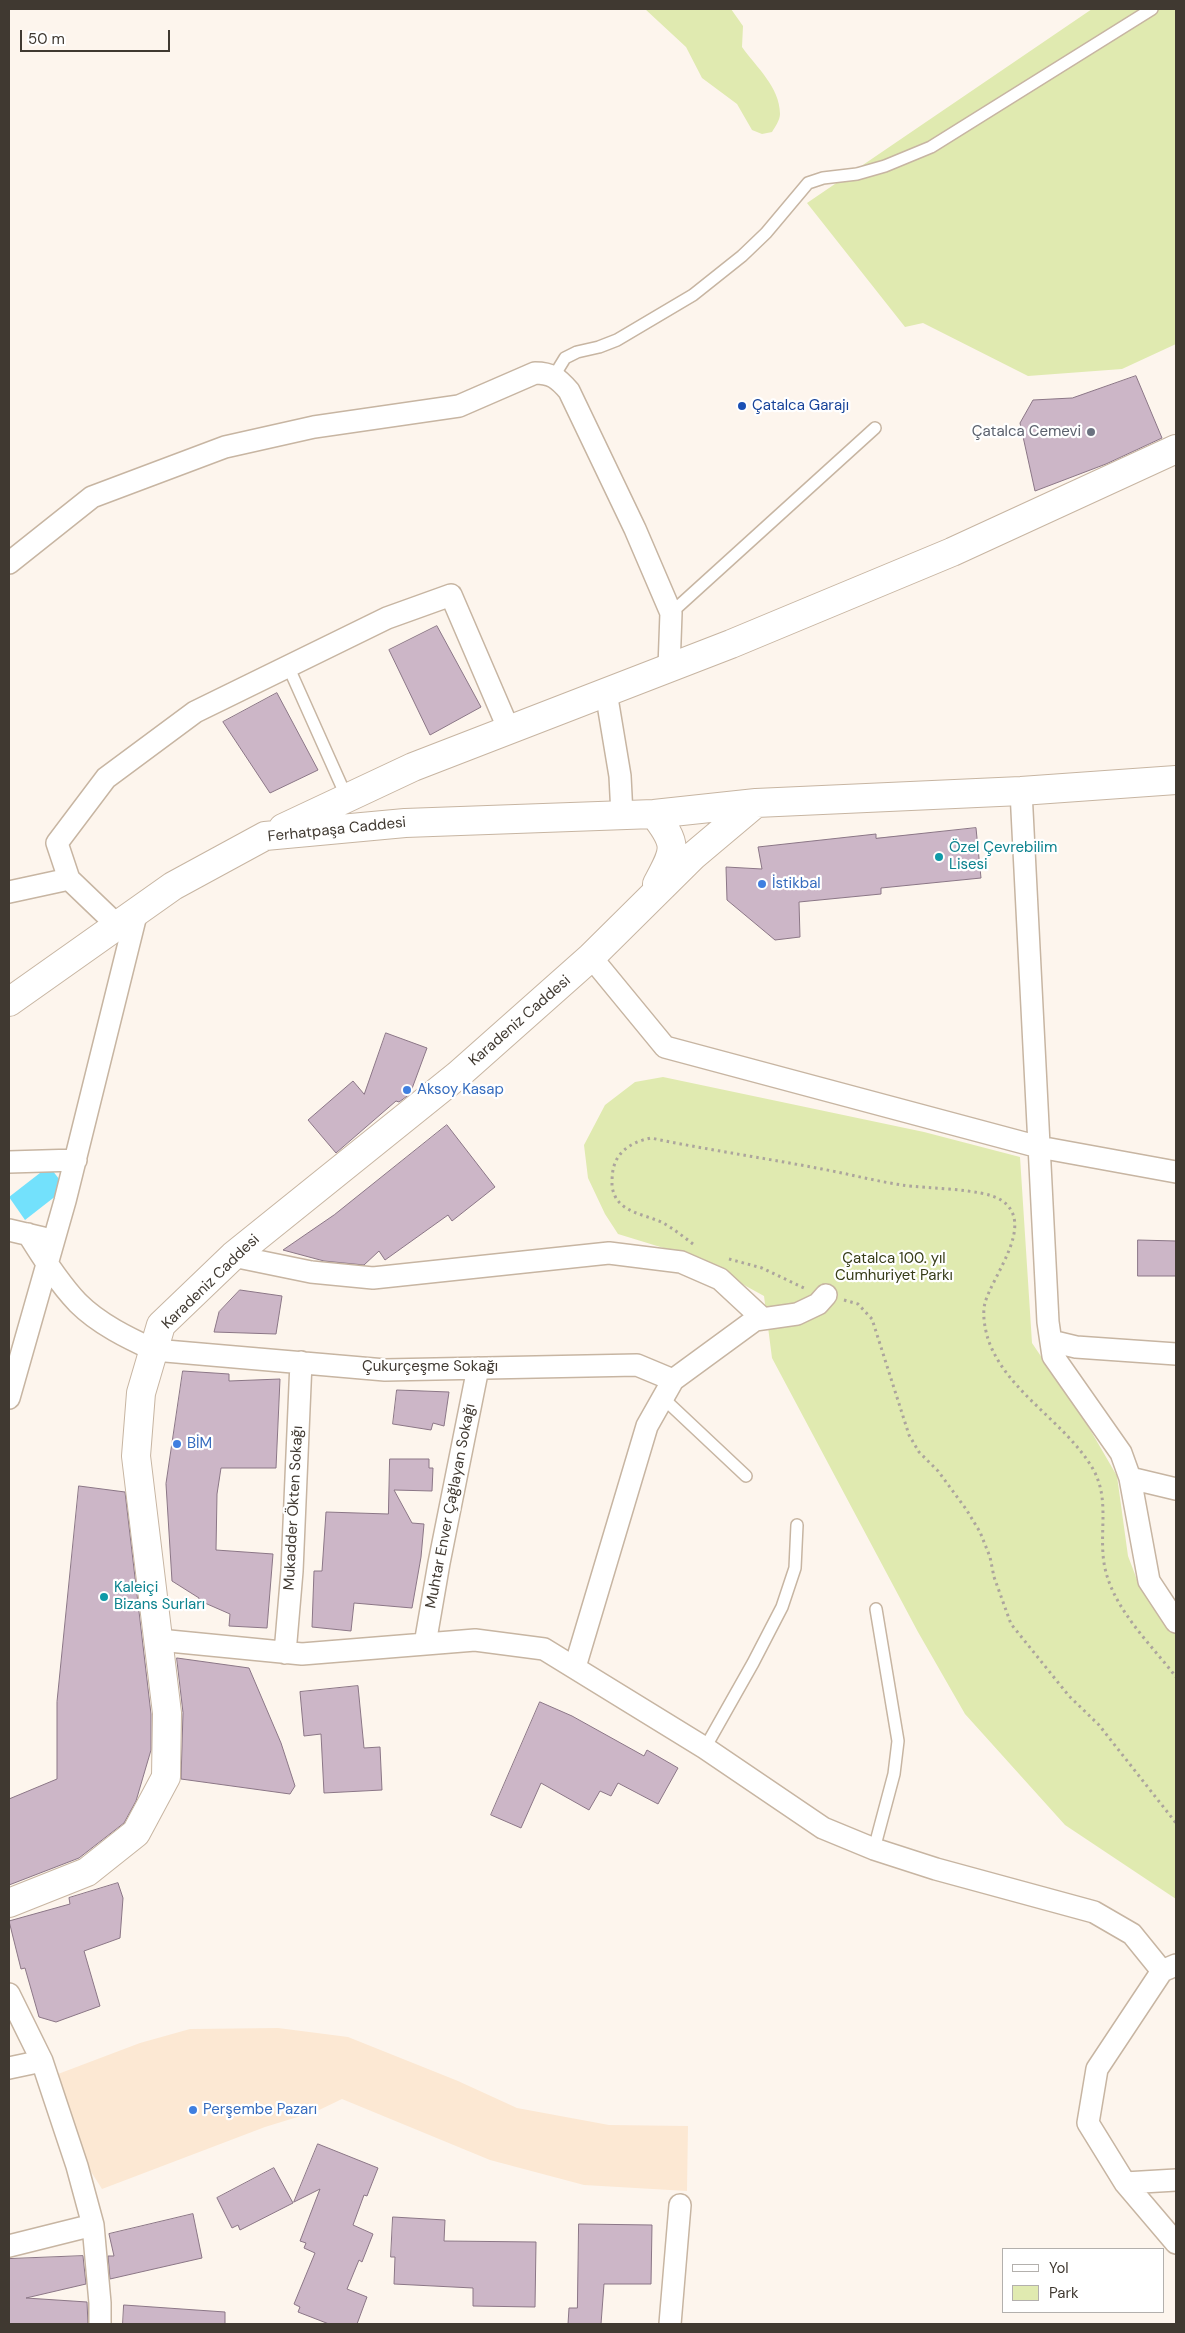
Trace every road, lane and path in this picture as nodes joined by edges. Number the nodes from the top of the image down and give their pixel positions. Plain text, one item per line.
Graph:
1 (1152, 9) edge
2 (554, 376) junction
3 (874, 428) dead end
4 (1176, 449) edge
5 (9, 563) edge
6 (671, 613) junction
7 (288, 666) junction
8 (669, 668) junction
9 (606, 692) junction
10 (509, 730) junction
11 (1176, 780) edge
12 (1021, 791) junction
13 (347, 798) junction
14 (756, 803) junction
15 (654, 814) junction
16 (622, 815) junction
17 (266, 836) junction
18 (68, 879) junction
19 (9, 892) edge
20 (649, 899) junction
21 (127, 918) junction
22 (591, 957) junction
23 (9, 1002) edge
24 (1039, 1147) junction
25 (76, 1160) junction
26 (9, 1162) edge
27 (1131, 1164) junction
28 (1176, 1172) edge
29 (1176, 1187) edge
30 (18, 1232) edge
31 (54, 1241) junction
32 (697, 1246) dead end
33 (233, 1256) junction
34 (721, 1257) dead end
35 (47, 1265) junction
36 (826, 1295) junction
37 (762, 1318) junction
38 (1051, 1342) junction
39 (154, 1350) junction
40 (1176, 1354) edge
41 (301, 1362) junction
42 (478, 1368) junction
43 (12, 1377) edge
44 (668, 1389) junction
45 (9, 1398) edge
46 (746, 1476) dead end
47 (1130, 1478) junction
48 (1176, 1489) edge
49 (798, 1524) dead end
50 (876, 1609) dead end
51 (1176, 1622) edge
52 (159, 1640) junction
53 (425, 1644) junction
54 (285, 1653) junction
55 (575, 1667) junction
56 (1176, 1677) edge
57 (705, 1748) junction
58 (1176, 1823) edge
59 (874, 1849) junction
60 (9, 1903) edge
61 (1169, 1968) edge
62 (9, 1994) edge
63 (42, 2061) junction
64 (9, 2068) edge
65 (1176, 2180) edge
66 (1125, 2182) junction
67 (680, 2205) dead end
68 (93, 2225) junction
69 (1176, 2243) edge
70 (9, 2246) edge
71 (100, 2324) edge
72 (670, 2324) edge

1 - 2 lane
2 - 5 street
2 - 6 street
3 - 6 lane
4 - 8 street
6 - 8 street
7 - 10 street
7 - 13 lane
7 - 18 street
8 - 9 street
9 - 10 street
9 - 16 street
10 - 13 street
11 - 12 street, Ferhatpaşa Caddesi
12 - 14 street, Ferhatpaşa Caddesi
12 - 24 street
13 - 17 street
14 - 15 street, Ferhatpaşa Caddesi
14 - 20 street, Karadeniz Caddesi
15 - 16 street, Ferhatpaşa Caddesi
15 - 20 street, Karadeniz Caddesi
16 - 17 street, Ferhatpaşa Caddesi
17 - 21 street, Ferhatpaşa Caddesi
18 - 19 street
18 - 21 street
20 - 22 street, Karadeniz Caddesi
21 - 23 street, Ferhatpaşa Caddesi
21 - 25 street
22 - 24 street
22 - 33 street, Karadeniz Caddesi
24 - 27 street
24 - 38 street
25 - 26 street
25 - 31 street
27 - 28 street
27 - 29 street
30 - 31 street
30 - 35 street, Çukurçeşme Sokağı
31 - 35 street
32 - 56 path
33 - 37 street
33 - 39 street, Karadeniz Caddesi
34 - 36 path
35 - 39 street, Çukurçeşme Sokağı
35 - 43 street
36 - 37 street
36 - 58 path
37 - 44 street
38 - 40 street
38 - 47 street
39 - 41 street, Çukurçeşme Sokağı
39 - 52 street, Karadeniz Caddesi
41 - 42 street, Çukurçeşme Sokağı
41 - 54 street, Mukadder Ökten Sokağı
42 - 44 street, Çukurçeşme Sokağı
42 - 53 street, Muhtar Enver Çağlayan Sokağı
43 - 45 street
44 - 46 lane
44 - 55 street
47 - 48 street
47 - 51 street
49 - 57 lane
50 - 59 lane
52 - 54 street
52 - 60 street, Karadeniz Caddesi
53 - 54 street
53 - 55 street
55 - 57 street
57 - 59 street
59 - 61 street
61 - 66 street
62 - 63 street
63 - 64 street
63 - 68 street
65 - 66 street
66 - 69 street
67 - 72 street
68 - 70 street
68 - 71 street

